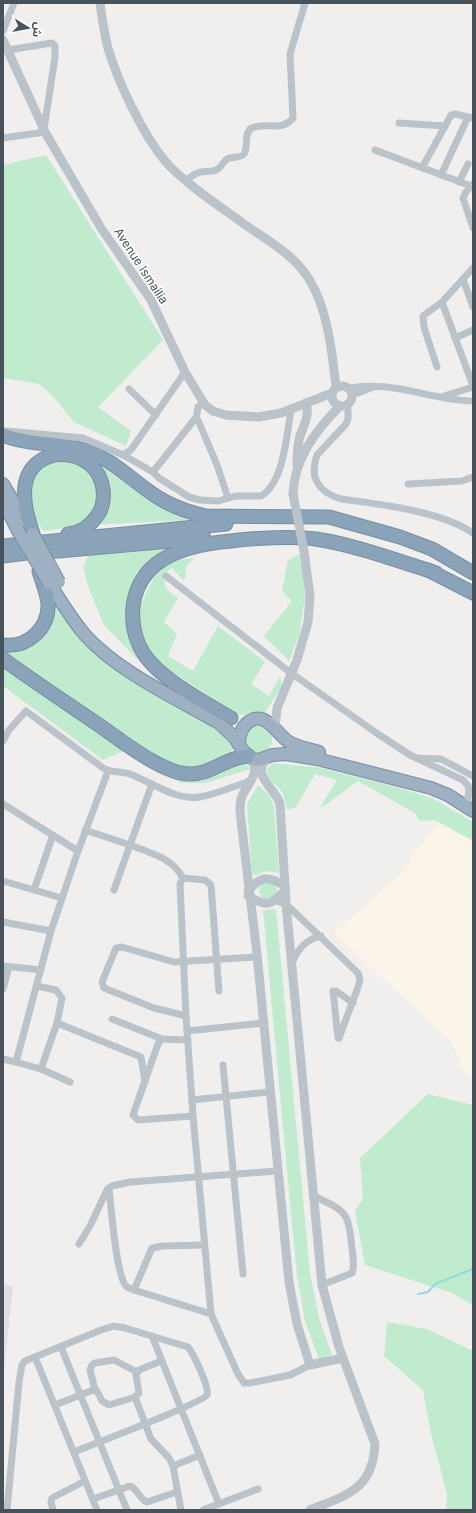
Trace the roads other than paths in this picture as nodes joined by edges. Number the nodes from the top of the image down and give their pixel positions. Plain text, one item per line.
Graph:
1 (14, 3) edge
2 (100, 3) edge
3 (305, 3) edge
4 (3, 31) edge
5 (3, 40) edge
6 (8, 50) junction
7 (471, 117) edge
8 (399, 123) dead end
9 (445, 126) junction
10 (44, 130) junction
11 (3, 138) edge
12 (375, 150) dead end
13 (468, 164) dead end
14 (422, 168) junction
15 (441, 175) junction
16 (187, 180) junction
17 (459, 182) junction
18 (472, 185) edge
19 (473, 228) edge
20 (473, 268) edge
21 (463, 279) junction
22 (442, 302) junction
23 (473, 307) edge
24 (473, 330) edge
25 (456, 338) junction
26 (437, 367) dead end
27 (185, 372) junction
28 (473, 387) edge
29 (128, 389) dead end
30 (443, 396) junction
31 (341, 397) junction
32 (473, 401) edge
33 (203, 402) junction
34 (309, 402) junction
35 (291, 410) junction
36 (156, 415) junction
37 (196, 419) junction
38 (3, 430) edge
39 (3, 435) edge
40 (123, 455) junction
41 (297, 466) junction
42 (153, 472) junction
43 (473, 477) edge
44 (3, 484) edge
45 (408, 484) dead end
46 (228, 498) junction
47 (3, 501) edge
48 (21, 524) junction
49 (473, 533) edge
50 (33, 534) junction
51 (3, 541) edge
52 (3, 546) edge
53 (58, 551) junction
54 (3, 556) edge
55 (445, 558) junction
56 (36, 559) junction
57 (3, 564) edge
58 (436, 573) junction
59 (473, 573) edge
60 (166, 576) dead end
61 (54, 582) junction
62 (473, 593) edge
63 (3, 645) edge
64 (3, 659) edge
65 (291, 673) junction
66 (231, 718) junction
67 (248, 723) junction
68 (272, 725) junction
69 (3, 741) edge
70 (240, 744) junction
71 (249, 757) junction
72 (269, 757) junction
73 (416, 758) junction
74 (108, 771) junction
75 (473, 776) edge
76 (253, 778) junction
77 (152, 784) junction
78 (234, 787) junction
79 (243, 795) junction
80 (470, 801) edge
81 (3, 804) edge
82 (473, 811) edge
83 (85, 830) junction
84 (53, 835) junction
85 (130, 846) junction
86 (78, 851) junction
87 (183, 878) junction
88 (3, 881) edge
89 (285, 888) junction
90 (34, 890) junction
91 (114, 890) dead end
92 (248, 894) junction
93 (62, 898) junction
94 (276, 901) junction
95 (286, 904) junction
96 (3, 922) edge
97 (51, 931) junction
98 (321, 936) junction
99 (257, 957) junction
100 (217, 960) junction
101 (184, 962) junction
102 (291, 964) junction
103 (6, 966) edge
104 (41, 970) junction
105 (37, 986) junction
106 (3, 989) edge
107 (219, 991) dead end
108 (352, 1003) junction
109 (186, 1016) junction
110 (112, 1019) dead end
111 (57, 1023) junction
112 (263, 1023) junction
113 (187, 1031) junction
114 (162, 1039) junction
115 (188, 1040) junction
116 (3, 1059) edge
117 (16, 1062) junction
118 (223, 1065) dead end
119 (41, 1069) junction
120 (145, 1081) junction
121 (70, 1082) dead end
122 (269, 1092) junction
123 (227, 1096) junction
124 (192, 1100) junction
125 (193, 1116) junction
126 (277, 1171) junction
127 (234, 1175) junction
128 (198, 1179) junction
129 (109, 1188) junction
130 (312, 1195) junction
131 (79, 1244) dead end
132 (204, 1245) junction
133 (242, 1274) dead end
134 (322, 1285) junction
135 (134, 1290) junction
136 (211, 1314) junction
137 (152, 1336) junction
138 (61, 1347) junction
139 (35, 1356) junction
140 (343, 1358) junction
141 (161, 1361) junction
142 (310, 1365) junction
143 (137, 1372) junction
144 (94, 1390) junction
145 (80, 1394) junction
146 (134, 1397) junction
147 (55, 1405) junction
148 (181, 1409) junction
149 (145, 1424) junction
150 (99, 1442) junction
151 (74, 1452) junction
152 (200, 1455) junction
153 (173, 1466) junction
154 (85, 1481) junction
155 (258, 1488) dead end
156 (118, 1489) junction
157 (178, 1492) junction
158 (93, 1499) junction
159 (219, 1504) junction
160 (7, 1510) edge
161 (54, 1510) edge
162 (97, 1510) edge
163 (126, 1510) edge
164 (181, 1510) edge
165 (203, 1510) edge
166 (310, 1510) edge

1 - 4 street
2 - 16 street
3 - 16 street
5 - 6 street, Avenue Ismailia
6 - 10 street, Avenue Ismailia
6 - 10 street
7 - 9 street
7 - 15 street
8 - 9 street
9 - 14 street
10 - 11 street
10 - 27 street, Avenue Ismailia
12 - 14 street
13 - 17 street
14 - 15 street
15 - 17 street
16 - 31 street
17 - 18 street
18 - 19 street
20 - 21 street
21 - 22 street
21 - 23 street
22 - 25 street
22 - 26 street
24 - 25 street
25 - 28 street
27 - 33 street, Avenue Ismailia
27 - 36 street
28 - 30 street
29 - 36 street
30 - 31 street
30 - 32 street
31 - 34 street, Avenue Ismailia
31 - 41 street
31 - 49 street
33 - 35 street, Avenue Ismailia
33 - 37 street
34 - 35 street, Avenue Ismailia
34 - 41 street
35 - 46 street
36 - 40 street
37 - 42 street
37 - 46 street
38 - 40 street
39 - 55 highway
40 - 42 street
41 - 65 street, bridge
42 - 46 street
43 - 45 street
44 - 48 highway
47 - 48 highway
48 - 50 highway
48 - 56 highway, bridge
50 - 51 highway
50 - 61 highway, bridge
52 - 55 highway
53 - 54 highway
53 - 57 highway
53 - 58 highway
55 - 59 highway
56 - 61 highway, bridge
56 - 63 highway
58 - 62 highway
58 - 66 highway
60 - 65 street
61 - 66 highway
61 - 70 highway
64 - 71 highway
65 - 68 street
65 - 73 street
66 - 67 highway
67 - 68 highway
67 - 70 highway
68 - 72 highway
68 - 80 highway
69 - 74 street
70 - 71 highway
71 - 72 highway
71 - 76 street
72 - 82 highway
72 - 89 street
73 - 75 street
73 - 80 street
74 - 77 street
74 - 83 street
76 - 78 street
76 - 79 street
77 - 78 street
77 - 85 street
78 - 79 street
79 - 92 street
81 - 84 street
83 - 85 street
83 - 86 street
84 - 86 street
84 - 90 street
85 - 87 street
85 - 91 street
86 - 93 street
87 - 100 street
87 - 101 street
88 - 90 street
89 - 92 street
89 - 94 street
89 - 95 street
90 - 93 street
92 - 94 street
92 - 99 street
93 - 97 street
94 - 95 street
95 - 98 street
95 - 102 street
96 - 97 street
97 - 104 street
98 - 102 street
98 - 108 street
99 - 100 street
99 - 112 street
100 - 101 street
100 - 107 street
101 - 109 street
101 - 109 street
102 - 130 street
103 - 104 street
103 - 106 street
104 - 105 street
105 - 111 street
105 - 117 street
108 - 108 street
109 - 113 street
110 - 114 street
111 - 119 street
111 - 120 street
112 - 113 street
112 - 122 street
113 - 115 street
114 - 115 street
114 - 120 street
115 - 124 street
116 - 117 street
117 - 119 street
118 - 123 street
119 - 121 street
120 - 125 street
122 - 123 street
122 - 126 street
123 - 124 street
123 - 127 street
124 - 125 street
125 - 128 street
126 - 127 street
126 - 142 street
127 - 128 street
127 - 133 street
128 - 129 street
128 - 132 street
129 - 131 street
129 - 135 street
130 - 134 street
130 - 134 street
132 - 135 street
132 - 136 street
134 - 140 street
135 - 136 street
136 - 142 street
137 - 138 street
137 - 141 street
137 - 148 street
138 - 139 street
138 - 145 street
139 - 147 street
139 - 160 street
140 - 142 street
140 - 166 street
141 - 143 street
141 - 148 street
143 - 144 street
143 - 146 street
144 - 145 street
144 - 146 street
145 - 147 street
145 - 150 street
146 - 149 street
147 - 151 street
148 - 149 street
148 - 152 street
149 - 150 street
149 - 153 street
150 - 151 street
150 - 156 street
151 - 154 street
152 - 153 street
152 - 159 street
153 - 157 street
154 - 158 street
154 - 161 street
155 - 159 street
156 - 157 street
156 - 158 street
156 - 163 street
157 - 164 street
158 - 162 street
159 - 165 street

